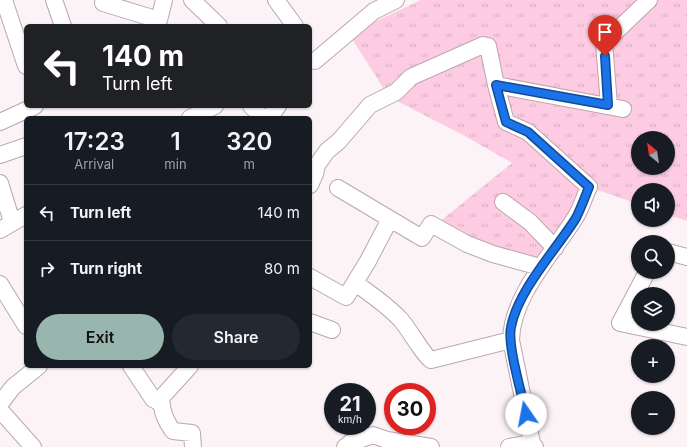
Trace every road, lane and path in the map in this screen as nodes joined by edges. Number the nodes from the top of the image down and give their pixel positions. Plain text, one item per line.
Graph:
1 (4, 0) edge
2 (54, 0) edge
3 (164, 0) edge
4 (192, 0) edge
5 (276, 0) edge
6 (396, 0) edge
7 (649, 0) edge
8 (103, 2) dead end
9 (157, 23) edge
10 (62, 24) edge
11 (217, 24) edge
12 (294, 24) edge
13 (24, 60) edge
14 (312, 60) edge
15 (496, 85) junction
16 (31, 108) edge
17 (211, 108) edge
18 (253, 108) edge
19 (194, 116) edge
20 (260, 116) edge
21 (0, 122) edge
22 (24, 147) edge
23 (0, 155) edge
24 (312, 181) edge
25 (0, 183) edge
26 (338, 188) dead end
27 (503, 202) dead end
28 (390, 219) junction
29 (13, 222) edge
30 (555, 248) junction
31 (675, 254) edge
32 (687, 257) edge
33 (540, 267) junction
34 (312, 278) edge
35 (643, 279) edge
36 (355, 283) junction
37 (0, 284) edge
38 (24, 323) edge
39 (312, 323) edge
40 (332, 330) dead end
41 (687, 338) edge
42 (511, 340) junction
43 (37, 368) edge
44 (132, 368) edge
45 (188, 368) edge
46 (161, 403) junction
47 (0, 404) edge
48 (0, 410) edge
49 (533, 445) edge
50 (33, 447) edge
51 (193, 447) edge
52 (345, 447) edge
53 (431, 447) edge
54 (508, 447) edge

1 - 13 street
2 - 10 street
3 - 9 street
4 - 11 street
5 - 12 street
6 - 14 street
7 - 15 street
8 - 9 street
15 - 24 street
15 - 30 street
16 - 21 street
17 - 19 street
18 - 20 street
22 - 23 street
25 - 29 street
26 - 28 street
27 - 30 street
28 - 33 street
28 - 36 street
30 - 33 street
31 - 32 street
33 - 42 street
34 - 36 street
35 - 41 street
36 - 42 street
37 - 38 street
39 - 40 street
42 - 49 street
43 - 47 street
44 - 46 street
45 - 46 street
46 - 51 street
48 - 50 street
49 - 54 street
52 - 53 street

